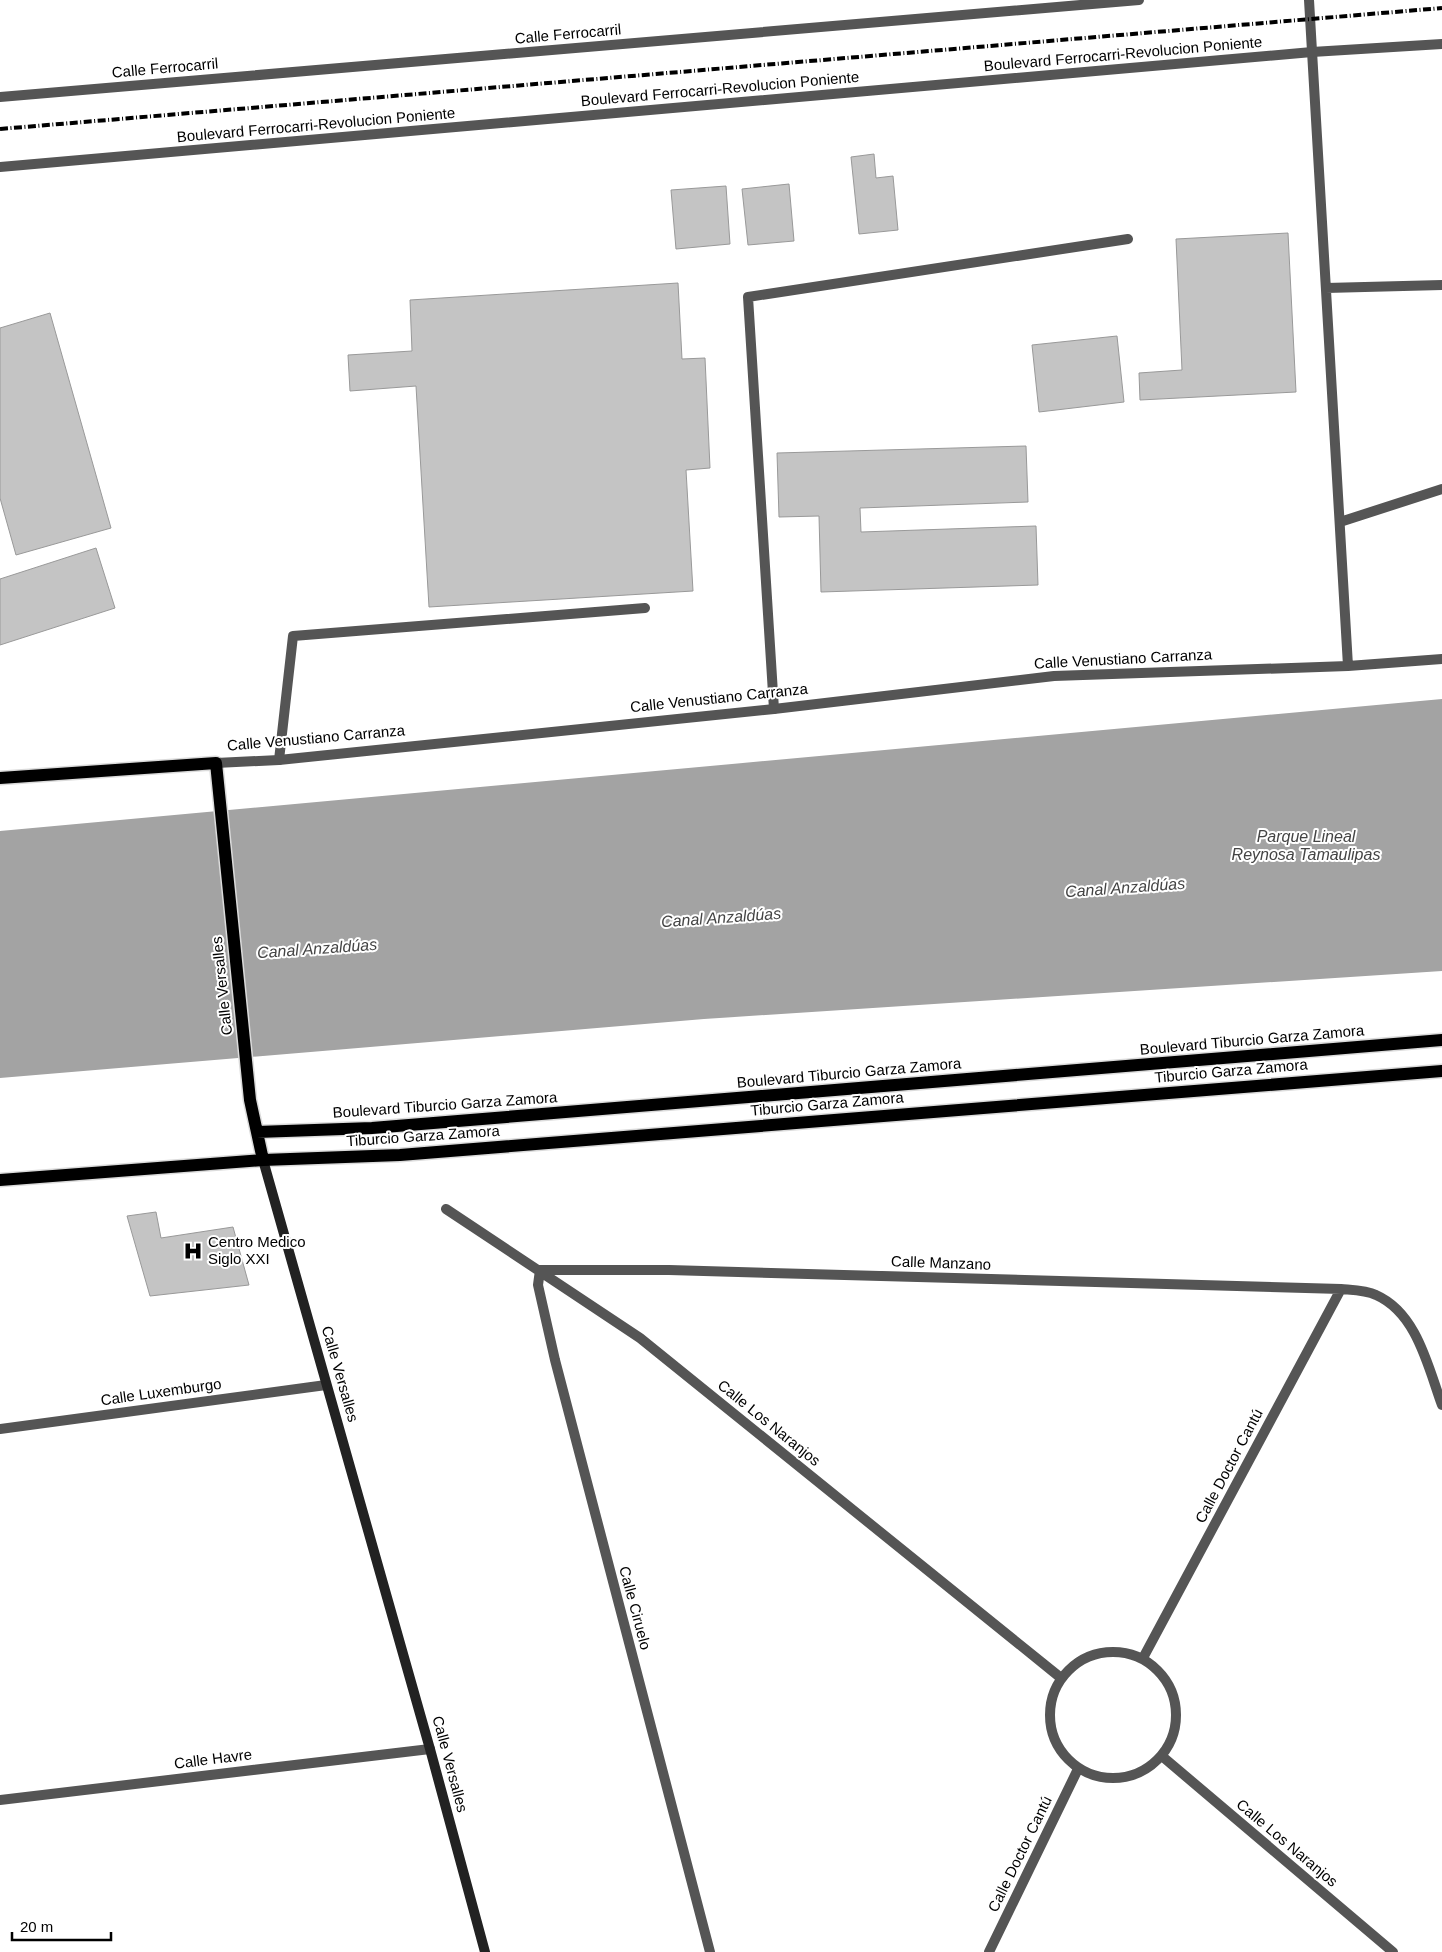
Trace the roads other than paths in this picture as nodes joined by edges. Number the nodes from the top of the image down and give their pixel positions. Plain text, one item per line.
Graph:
1 (1140, 0) edge
2 (1309, 0) edge
3 (1442, 44) edge
4 (1312, 52) junction
5 (0, 97) edge
6 (0, 168) edge
7 (1128, 239) dead end
8 (1442, 285) edge
9 (1326, 288) junction
10 (1442, 489) edge
11 (1340, 522) junction
12 (645, 608) dead end
13 (1442, 659) edge
14 (1348, 666) junction
15 (774, 708) junction
16 (278, 760) junction
17 (216, 763) junction
18 (0, 778) edge
19 (1442, 1040) edge
20 (1442, 1071) edge
21 (257, 1132) junction
22 (263, 1160) junction
23 (0, 1180) edge
24 (446, 1209) dead end
25 (540, 1270) junction
26 (1341, 1289) junction
27 (326, 1385) junction
28 (1442, 1405) edge
29 (0, 1429) edge
30 (1143, 1658) junction
31 (1061, 1678) junction
32 (430, 1749) junction
33 (1163, 1757) junction
34 (1078, 1769) junction
35 (0, 1800) edge
36 (485, 1952) edge
37 (710, 1952) edge
38 (989, 1952) edge
39 (1393, 1952) edge

1 - 5 street, Calle Ferrocarril
2 - 4 street
3 - 4 street, Boulevard Ferrocarri-Revolucion Poniente
4 - 6 street, Boulevard Ferrocarri-Revolucion Poniente
4 - 9 street
7 - 15 street
8 - 9 street
9 - 11 street
10 - 11 street
11 - 14 street
12 - 16 street
13 - 14 street, Calle Venustiano Carranza
14 - 15 street, Calle Venustiano Carranza
15 - 16 street, Calle Venustiano Carranza
16 - 17 street, Calle Venustiano Carranza
17 - 18 main road, Calle Venustiano Carranza
17 - 21 main road, Calle Versalles
19 - 21 main road, Boulevard Tiburcio Garza Zamora
20 - 22 main road, Tiburcio Garza Zamora
21 - 22 main road, Calle Versalles
22 - 23 main road
22 - 27 main road, Calle Versalles
24 - 25 street, Calle Los Naranjos
25 - 26 street, Calle Manzano
25 - 31 street, Calle Los Naranjos
25 - 37 street, Calle Ciruelo
26 - 28 street, Calle Manzano
26 - 30 street, Calle Doctor Cantú
27 - 29 street, Calle Luxemburgo
27 - 32 main road, Calle Versalles
30 - 31 street
30 - 33 street
31 - 34 street
32 - 35 street, Calle Havre
32 - 36 main road, Calle Versalles
33 - 34 street
33 - 39 street, Calle Los Naranjos
34 - 38 street, Calle Doctor Cantú

